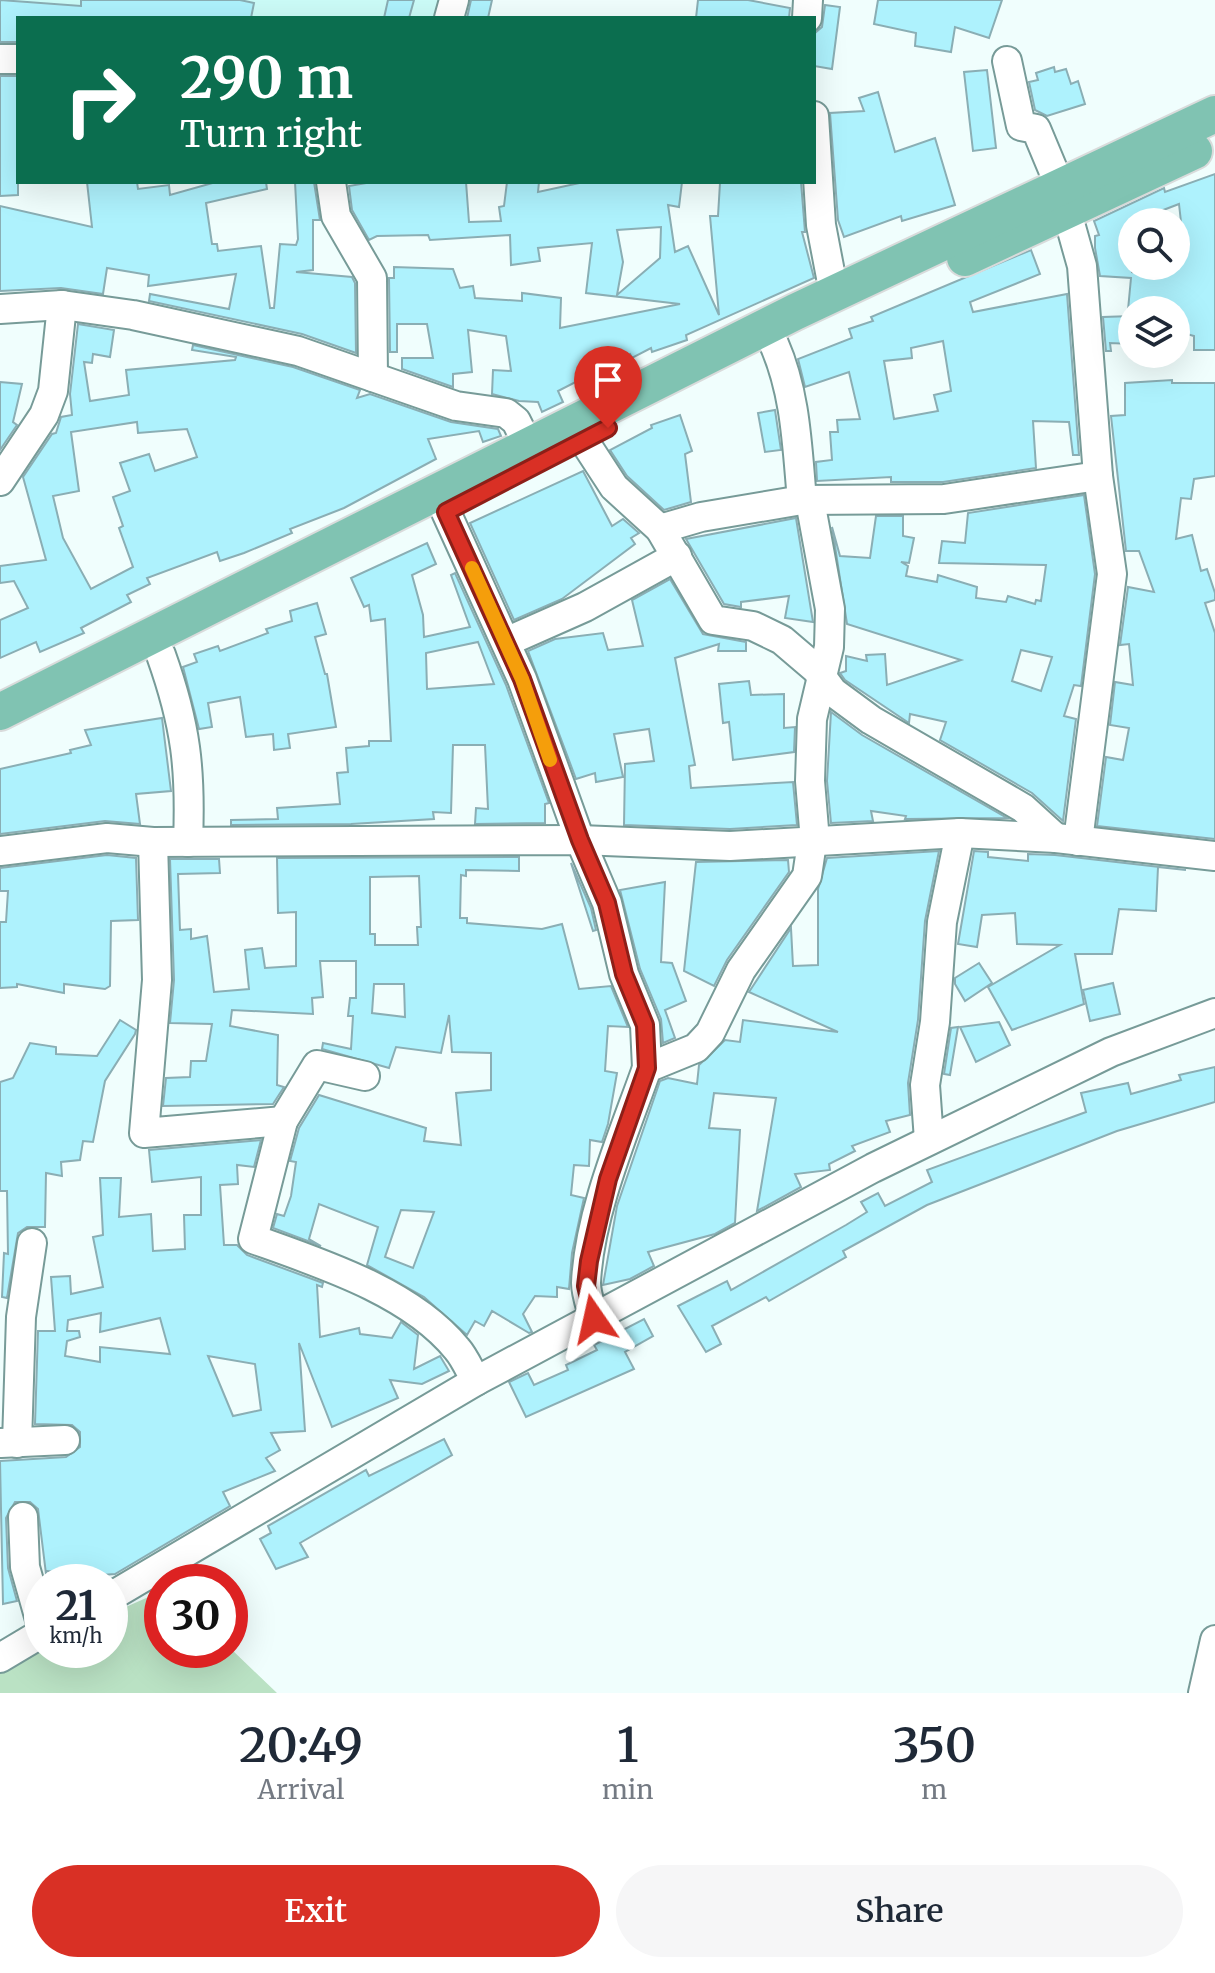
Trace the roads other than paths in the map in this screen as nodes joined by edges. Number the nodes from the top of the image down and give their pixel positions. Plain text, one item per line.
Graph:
1 (1007, 61) dead end
2 (1215, 114) edge
3 (1215, 142) edge
4 (816, 147) edge
5 (331, 184) edge
6 (1063, 198) junction
7 (834, 293) junction
8 (62, 305) junction
9 (0, 309) edge
10 (774, 344) junction
11 (373, 377) junction
12 (584, 441) junction
13 (528, 445) junction
14 (1098, 476) junction
15 (0, 481) edge
16 (806, 500) junction
17 (446, 512) junction
18 (660, 529) junction
19 (677, 556) junction
20 (506, 642) junction
21 (161, 655) junction
22 (820, 677) junction
23 (0, 712) edge
24 (0, 737) edge
25 (960, 833) junction
26 (1067, 839) junction
27 (580, 840) junction
28 (153, 842) junction
29 (188, 842) junction
30 (811, 842) junction
31 (0, 851) edge
32 (1215, 856) edge
33 (1215, 1013) edge
34 (647, 1068) junction
35 (365, 1076) dead end
36 (283, 1121) junction
37 (929, 1140) junction
38 (32, 1243) dead end
39 (594, 1319) junction
40 (476, 1381) junction
41 (65, 1440) dead end
42 (8, 1443) edge
43 (23, 1517) dead end
44 (25, 1564) edge
45 (128, 1586) edge
46 (1215, 1640) edge
47 (24, 1644) edge
48 (0, 1658) edge
49 (1203, 1693) edge

1 - 6 street
2 - 6 main road
3 - 6 main road
4 - 7 street
5 - 11 street
6 - 7 main road
6 - 10 main road
6 - 14 street
7 - 13 main road
8 - 9 street
8 - 11 street
8 - 15 street
10 - 12 main road
10 - 16 street
11 - 13 street
12 - 17 main road
12 - 18 street
13 - 23 main road
14 - 16 street
14 - 26 street
16 - 18 street
16 - 22 street
17 - 20 street
17 - 21 main road
18 - 19 street
19 - 20 street
19 - 22 street
20 - 27 street
21 - 24 main road
21 - 29 street
22 - 26 street
22 - 30 street
25 - 26 street
25 - 30 street
25 - 37 street
26 - 32 street
27 - 29 street
27 - 30 street
27 - 34 street
28 - 29 street
28 - 31 street
28 - 36 street
30 - 34 street
33 - 37 street
34 - 39 street
35 - 36 street
36 - 40 street
37 - 39 street
38 - 42 street
39 - 40 street
40 - 45 street
41 - 42 street
43 - 44 street
46 - 49 street
47 - 48 street

